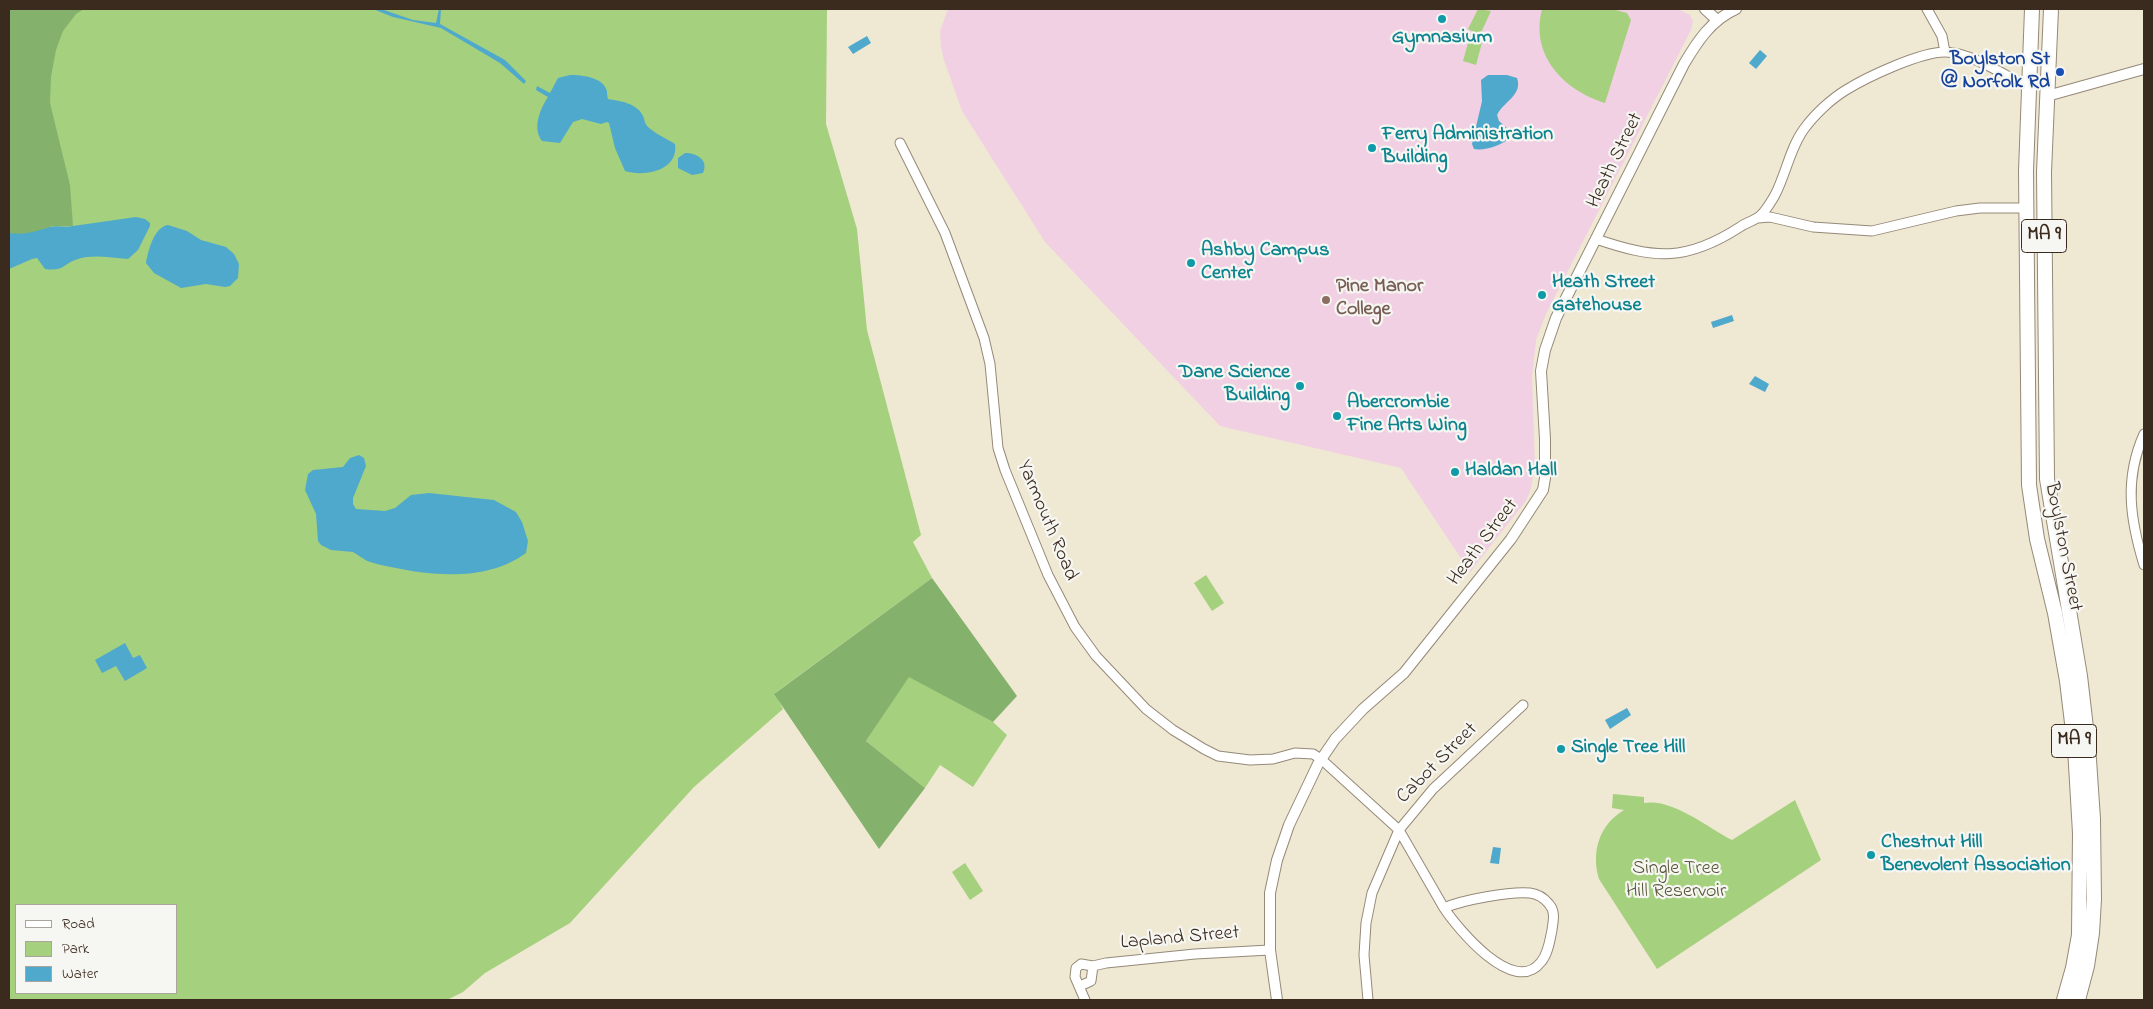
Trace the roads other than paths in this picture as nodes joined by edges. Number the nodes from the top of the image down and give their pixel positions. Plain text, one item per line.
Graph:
1 (1705, 9) edge
2 (1736, 9) edge
3 (1927, 9) edge
4 (2032, 9) edge
5 (2051, 9) edge
6 (1717, 20) junction
7 (1945, 52) junction
8 (2144, 69) edge
9 (2028, 87) junction
10 (2047, 96) junction
11 (900, 142) dead end
12 (2026, 208) junction
13 (1758, 218) junction
14 (1596, 239) junction
15 (2144, 434) edge
16 (2144, 565) edge
17 (1523, 705) dead end
18 (1321, 759) junction
19 (1399, 830) junction
20 (1444, 908) junction
21 (1270, 950) junction
22 (1093, 966) junction
23 (1080, 986) junction
24 (1085, 1000) edge
25 (1278, 1000) edge
26 (1368, 1000) edge
27 (2064, 1000) edge
28 (2078, 1000) edge

1 - 6 street
2 - 6 street, Heath Street
3 - 7 street
4 - 9 highway, Boylston Street / MA 9
5 - 10 highway, Boylston Street / MA 9
6 - 14 street, Heath Street
7 - 9 street
7 - 13 street
8 - 10 street
9 - 12 highway, Boylston Street / MA 9
10 - 28 highway, Boylston Street / MA 9
11 - 18 street, Yarmouth Road
12 - 13 street
12 - 27 highway, Boylston Street / MA 9
13 - 14 street
14 - 18 street, Heath Street
15 - 16 street
17 - 19 street, Cabot Street
18 - 19 street
18 - 21 street, Heath Street
19 - 20 street
19 - 26 street, Cabot Street
20 - 20 street
21 - 22 street, Lapland Street
21 - 25 street, Heath Street
22 - 23 street
22 - 23 street, Lapland Street
23 - 24 street

